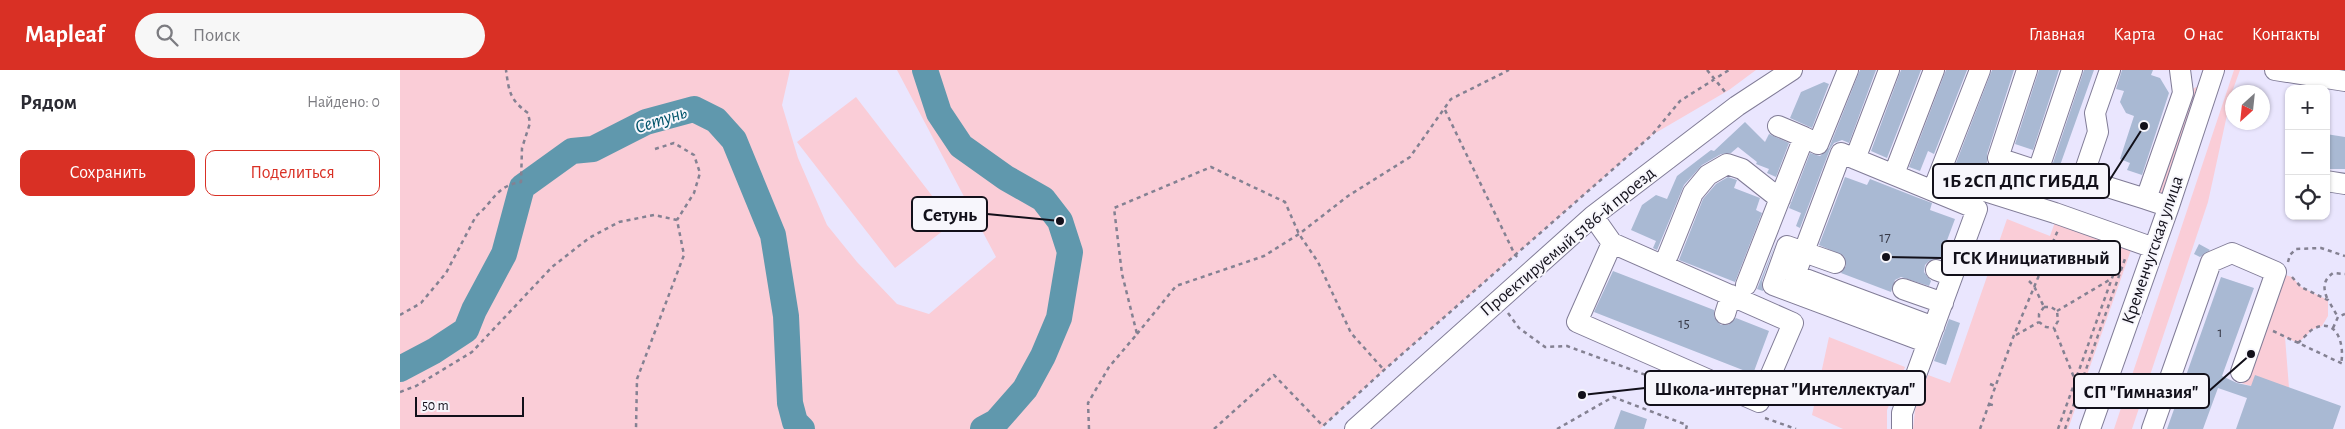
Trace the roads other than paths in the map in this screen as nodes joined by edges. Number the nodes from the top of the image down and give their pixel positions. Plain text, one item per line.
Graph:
1 (1792, 70) edge
2 (1848, 70) edge
3 (1890, 70) edge
4 (1934, 70) edge
5 (1980, 70) edge
6 (2027, 70) edge
7 (2072, 70) edge
8 (2110, 70) edge
9 (2180, 70) edge
10 (2214, 70) edge
11 (2274, 70) edge
12 (2345, 81) edge
13 (1778, 126) dead end
14 (1811, 140) junction
15 (1848, 156) junction
16 (1894, 174) junction
17 (2330, 182) edge
18 (2345, 184) edge
19 (1933, 190) junction
20 (1780, 199) junction
21 (2146, 199) junction
22 (1965, 204) junction
23 (2169, 206) junction
24 (1593, 216) junction
25 (1612, 243) junction
26 (2154, 248) junction
27 (1804, 253) junction
28 (1668, 255) dead end
29 (1835, 263) dead end
30 (1903, 289) dead end
31 (1734, 298) junction
32 (1943, 303) junction
33 (1931, 335) junction
34 (2241, 372) dead end
35 (1355, 429) edge
36 (1902, 429) edge
37 (2090, 429) edge
38 (2152, 429) edge

1 - 24 street, Проектируемый 5186-й проезд
2 - 14 street
3 - 15 street
4 - 16 street
5 - 19 street
6 - 7 street
8 - 21 street
9 - 21 street
10 - 23 street, Кременчугская улица
11 - 12 street
13 - 14 street
14 - 15 street
14 - 20 street
15 - 16 street
15 - 27 street
16 - 19 street
17 - 18 street
19 - 22 street
20 - 28 street
20 - 31 street
21 - 23 street
22 - 26 street
22 - 32 street
23 - 26 street, Кременчугская улица
24 - 25 street
24 - 35 street, Проектируемый 5186-й проезд
25 - 31 street
25 - 31 street
26 - 37 street, Кременчугская улица
27 - 29 street
27 - 33 street
30 - 32 street
32 - 33 street
33 - 36 street
34 - 38 street

